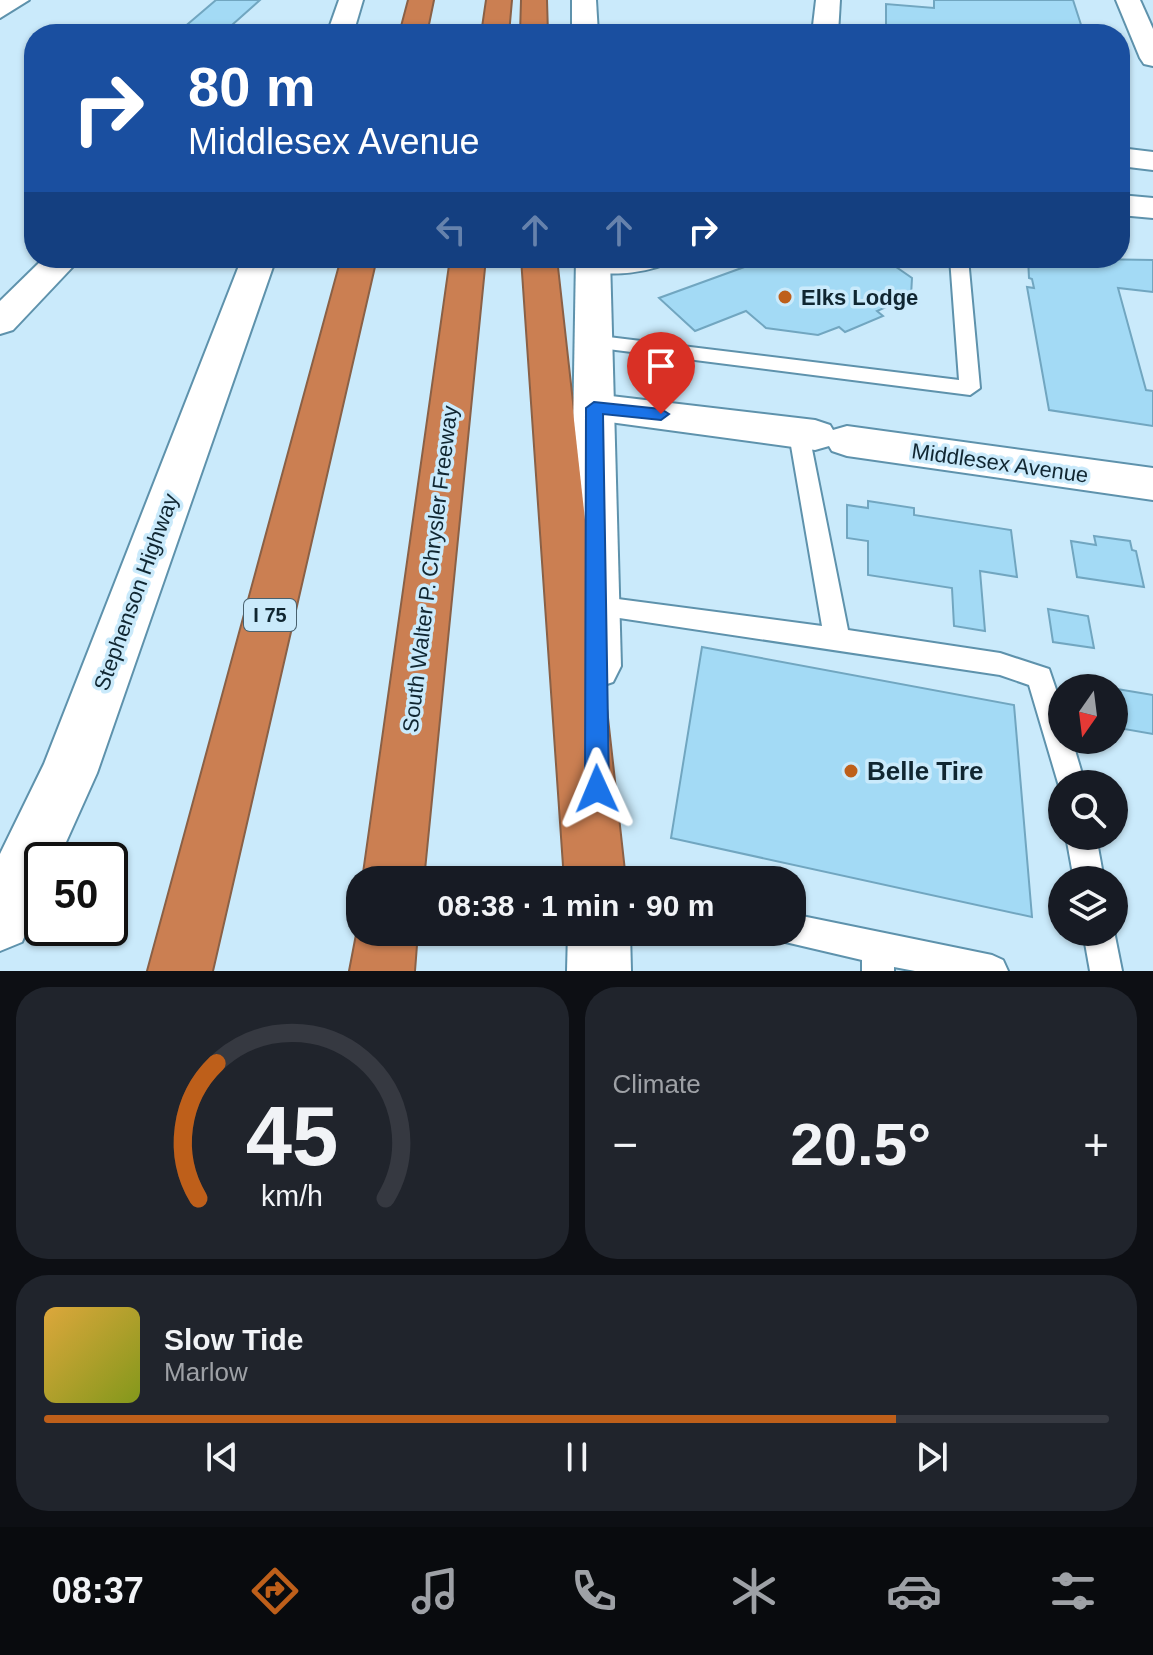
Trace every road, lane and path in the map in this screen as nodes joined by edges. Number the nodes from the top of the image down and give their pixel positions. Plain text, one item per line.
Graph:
1 (17, 0) edge
2 (351, 0) edge
3 (421, 0) edge
4 (499, 0) edge
5 (534, 0) edge
6 (584, 0) edge
7 (828, 0) edge
8 (1128, 0) edge
9 (0, 11) edge
10 (343, 24) edge
11 (415, 24) edge
12 (496, 24) edge
13 (534, 24) edge
14 (585, 24) edge
15 (826, 24) edge
16 (1153, 58) edge
17 (1130, 158) edge
18 (1153, 161) edge
19 (1130, 206) edge
20 (1153, 208) edge
21 (54, 268) edge
22 (255, 268) edge
23 (356, 268) edge
24 (467, 268) edge
25 (540, 268) edge
26 (594, 268) edge
27 (960, 268) edge
28 (0, 322) edge
29 (592, 341) junction
30 (594, 408) junction
31 (820, 437) junction
32 (1153, 484) edge
33 (595, 606) junction
34 (837, 639) junction
35 (1067, 770) edge
36 (395, 866) edge
37 (596, 866) edge
38 (597, 866) edge
39 (0, 920) edge
40 (806, 935) edge
41 (385, 946) edge
42 (599, 946) edge
43 (1102, 946) edge
44 (878, 958) edge
45 (180, 971) edge
46 (382, 971) edge
47 (599, 971) edge
48 (992, 971) edge
49 (1106, 971) edge

1 - 9 main road
2 - 10 main road
3 - 11 highway
4 - 12 highway
5 - 13 highway
6 - 14 main road
7 - 15 main road
8 - 16 main road
17 - 18 main road
19 - 20 main road
21 - 28 main road
22 - 39 main road, Stephenson Highway
23 - 45 highway, I 75
24 - 36 highway, South Walter P. Chrysler Freeway
25 - 37 highway
26 - 29 main road
27 - 29 lane
29 - 30 main road
30 - 31 main road, Middlesex Avenue
30 - 33 main road
31 - 32 main road, Middlesex Avenue
31 - 34 lane
33 - 34 lane
33 - 38 main road
34 - 35 lane
40 - 44 lane
41 - 46 highway
42 - 47 main road
43 - 49 lane
44 - 48 lane

